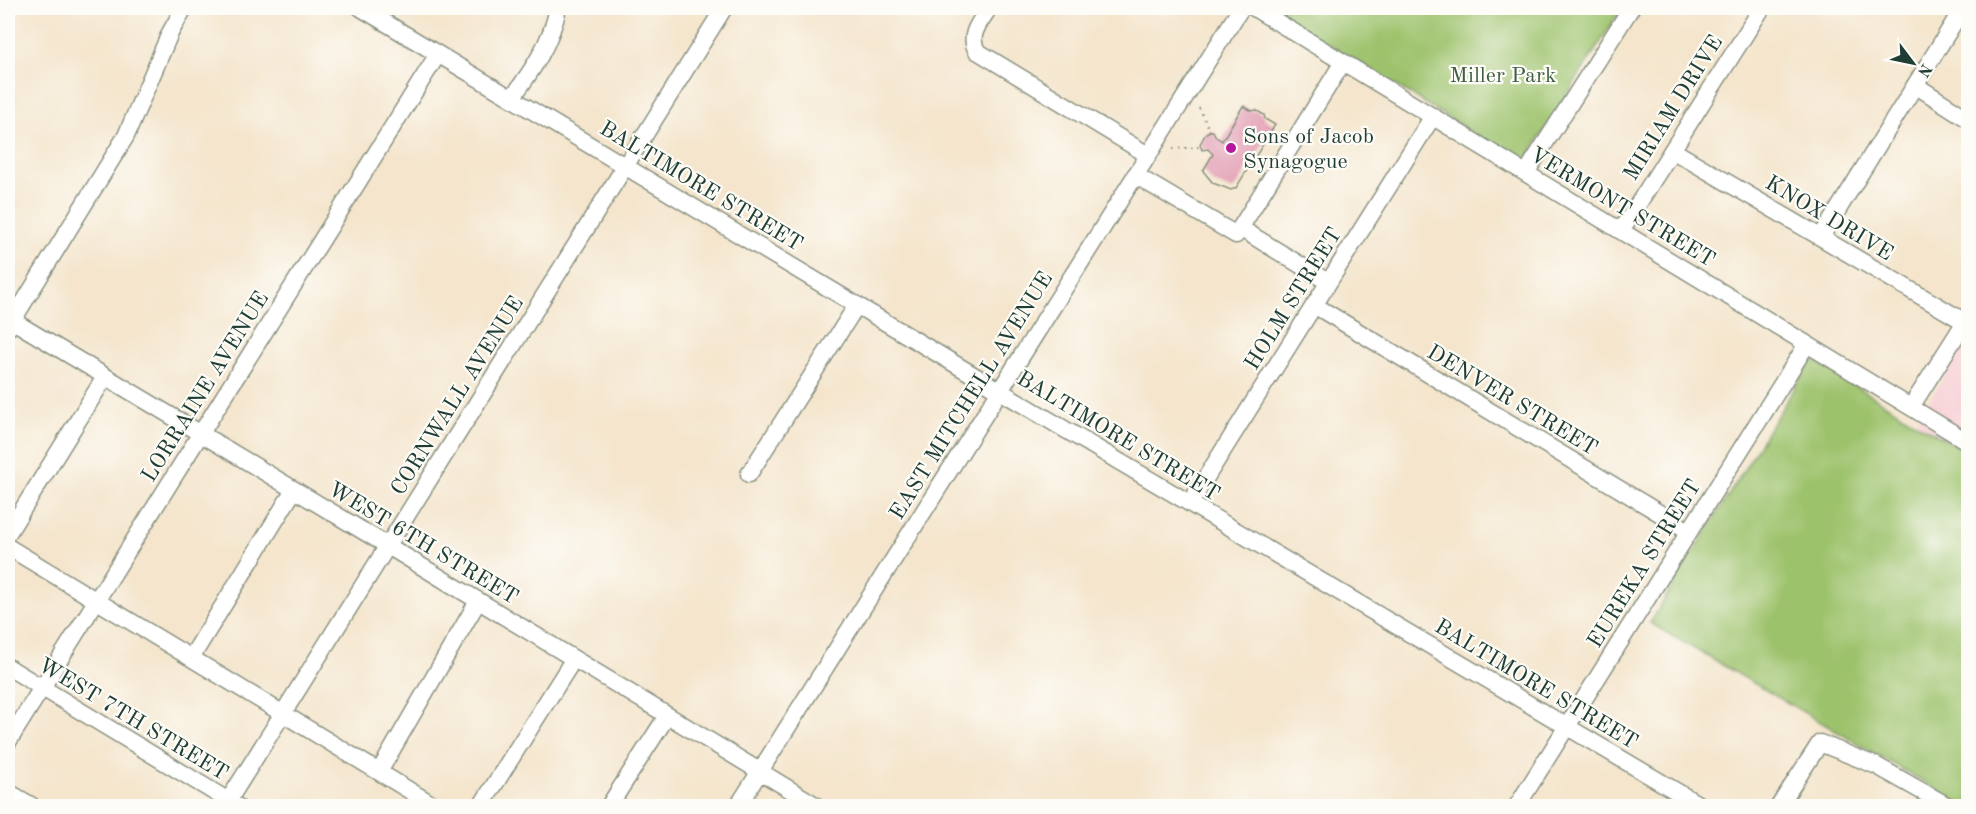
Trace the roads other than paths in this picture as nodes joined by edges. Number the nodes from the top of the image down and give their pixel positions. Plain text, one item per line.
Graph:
1 (184, 8) edge
2 (361, 8) edge
3 (558, 8) edge
4 (724, 8) edge
5 (989, 8) edge
6 (1240, 8) edge
7 (1254, 8) edge
8 (1631, 8) edge
9 (1762, 8) edge
10 (1963, 8) edge
11 (438, 54) junction
12 (1343, 62) junction
13 (1915, 85) junction
14 (512, 98) junction
15 (1433, 116) junction
16 (1968, 118) edge
17 (1672, 150) junction
18 (1148, 155) junction
19 (626, 165) junction
20 (1526, 173) junction
21 (1135, 175) junction
22 (1240, 228) junction
23 (1621, 231) junction
24 (1821, 237) junction
25 (1328, 282) junction
26 (857, 305) junction
27 (1314, 305) junction
28 (1967, 320) edge
29 (9, 322) edge
30 (1807, 344) junction
31 (105, 376) junction
32 (1000, 391) junction
33 (1911, 407) junction
34 (201, 433) junction
35 (1968, 442) edge
36 (749, 474) dead end
37 (294, 490) junction
38 (1190, 503) junction
39 (1689, 531) junction
40 (8, 533) edge
41 (388, 546) junction
42 (8, 547) edge
43 (96, 600) junction
44 (478, 601) junction
45 (191, 658) junction
46 (573, 660) junction
47 (8, 667) edge
48 (42, 687) junction
49 (283, 714) junction
50 (667, 716) junction
51 (1566, 727) junction
52 (8, 742) edge
53 (379, 772) junction
54 (760, 772) junction
55 (8, 792) edge
56 (230, 805) edge
57 (32, 807) edge
58 (435, 807) edge
59 (481, 807) edge
60 (609, 807) edge
61 (738, 807) edge
62 (817, 807) edge
63 (1517, 807) edge
64 (1701, 807) edge
65 (1779, 807) edge
66 (1948, 807) edge

1 - 29 street
2 - 11 street, BALTIMORE STREET
3 - 14 street
4 - 19 street, CORNWALL AVENUE
5 - 18 street
6 - 18 street, EAST MITCHELL AVENUE
7 - 12 street, VERMONT STREET
8 - 20 street
9 - 17 street, MIRIAM DRIVE
10 - 13 street
11 - 14 street, BALTIMORE STREET
11 - 34 street, LORRAINE AVENUE
12 - 15 street, VERMONT STREET
12 - 22 street
13 - 16 street
13 - 24 street
14 - 19 street, BALTIMORE STREET
15 - 20 street, VERMONT STREET
15 - 25 street, HOLM STREET
17 - 23 street, MIRIAM DRIVE
17 - 24 street, KNOX DRIVE
18 - 21 street, EAST MITCHELL AVENUE
19 - 26 street, BALTIMORE STREET
19 - 41 street, CORNWALL AVENUE
20 - 23 street, VERMONT STREET
21 - 22 street
21 - 32 street, EAST MITCHELL AVENUE
22 - 25 street
23 - 30 street, VERMONT STREET
24 - 28 street, KNOX DRIVE
25 - 27 street, HOLM STREET
26 - 32 street, BALTIMORE STREET
26 - 36 street
27 - 38 street, HOLM STREET
27 - 39 street, DENVER STREET
28 - 33 street
29 - 31 street, WEST 6TH STREET
30 - 33 street, VERMONT STREET
30 - 39 street, EUREKA STREET
31 - 34 street, WEST 6TH STREET
31 - 40 street
32 - 38 street, BALTIMORE STREET
32 - 54 street, EAST MITCHELL AVENUE
33 - 35 street, VERMONT STREET
34 - 37 street, WEST 6TH STREET
34 - 43 street, LORRAINE AVENUE
37 - 41 street, WEST 6TH STREET
37 - 45 street
38 - 51 street, BALTIMORE STREET
39 - 51 street, EUREKA STREET
41 - 44 street, WEST 6TH STREET
41 - 49 street, CORNWALL AVENUE
42 - 43 street
43 - 45 street
43 - 48 street, LORRAINE AVENUE
44 - 46 street, WEST 6TH STREET
44 - 53 street
45 - 49 street
46 - 50 street, WEST 6TH STREET
46 - 59 street
47 - 48 street, WEST 7TH STREET
48 - 52 street, LORRAINE AVENUE
48 - 56 street, WEST 7TH STREET
49 - 53 street
49 - 56 street, CORNWALL AVENUE
50 - 54 street, WEST 6TH STREET
50 - 60 street
51 - 63 street, EUREKA STREET
51 - 64 street, BALTIMORE STREET
53 - 58 street
54 - 61 street, EAST MITCHELL AVENUE
54 - 62 street, WEST 6TH STREET
55 - 57 street
65 - 66 street

